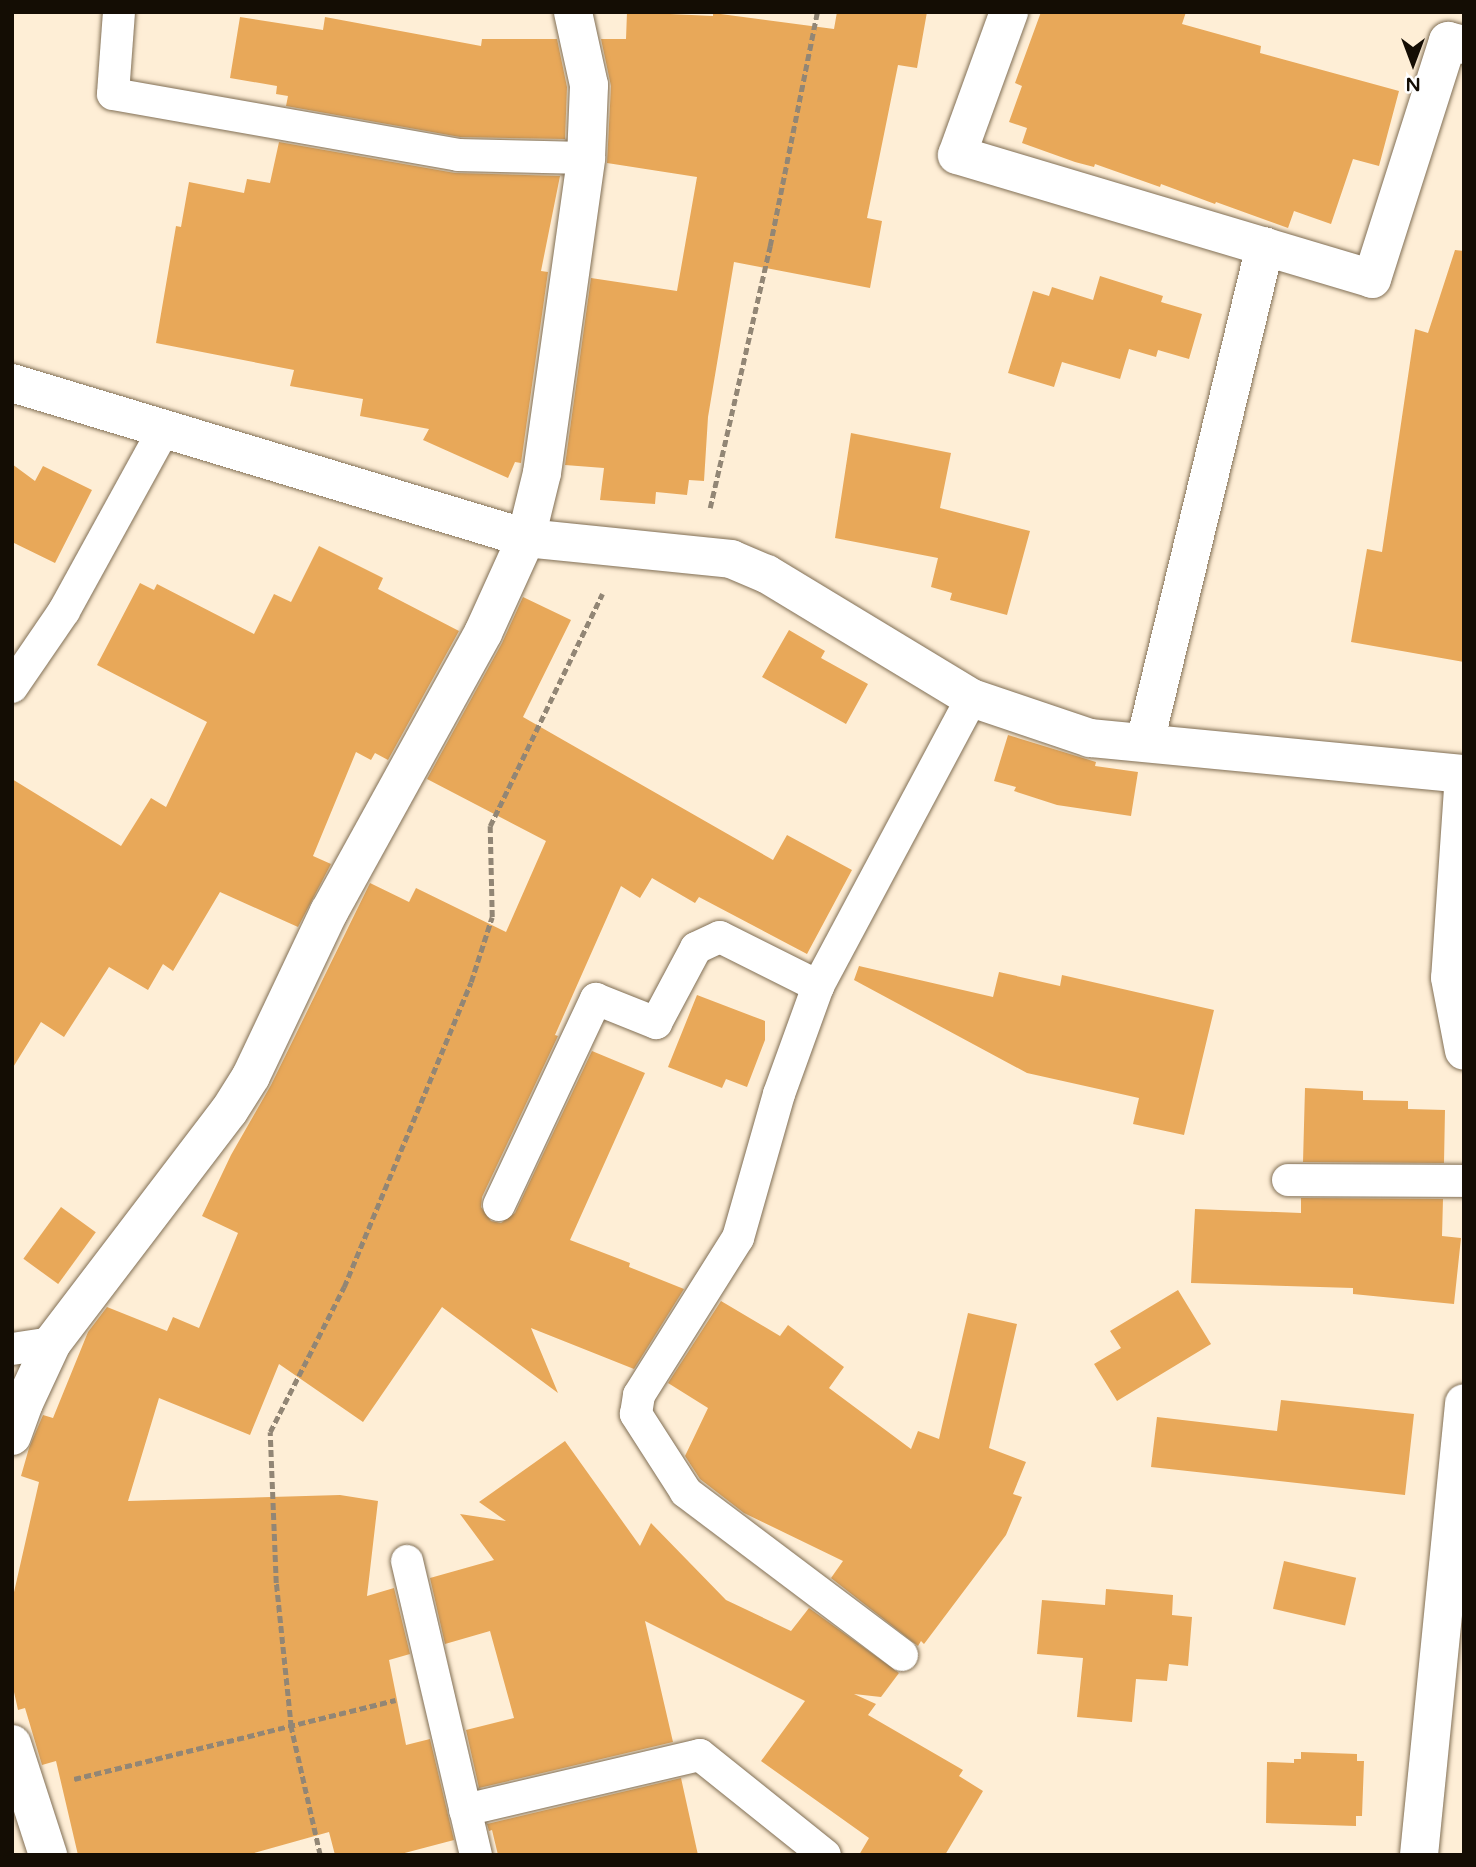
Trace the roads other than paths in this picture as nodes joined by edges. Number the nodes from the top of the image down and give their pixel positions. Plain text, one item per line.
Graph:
1 (119, 12) edge
2 (573, 12) edge
3 (1009, 12) edge
4 (1464, 45) edge
5 (586, 158) junction
6 (1265, 246) junction
7 (12, 383) edge
8 (164, 429) junction
9 (526, 538) junction
10 (12, 687) edge
11 (972, 698) junction
12 (1145, 743) junction
13 (818, 986) junction
14 (1464, 1051) edge
15 (1288, 1180) dead end
16 (1464, 1181) edge
17 (499, 1205) dead end
18 (52, 1343) junction
19 (12, 1349) edge
20 (1464, 1403) edge
21 (12, 1436) edge
22 (407, 1562) dead end
23 (902, 1655) dead end
24 (12, 1744) edge
25 (465, 1810) junction
26 (48, 1855) edge
27 (476, 1855) edge
28 (825, 1855) edge
29 (1419, 1855) edge

1 - 5 lane
2 - 5 street
3 - 6 street
4 - 6 street
5 - 9 street
6 - 12 street
7 - 8 street
8 - 9 street
8 - 10 lane
9 - 11 street
9 - 18 street
11 - 12 street
11 - 13 lane
12 - 14 street
13 - 17 lane
13 - 23 lane
15 - 16 lane
18 - 19 lane
18 - 21 street
20 - 29 street
22 - 25 lane
24 - 26 street
25 - 27 lane
25 - 28 lane

